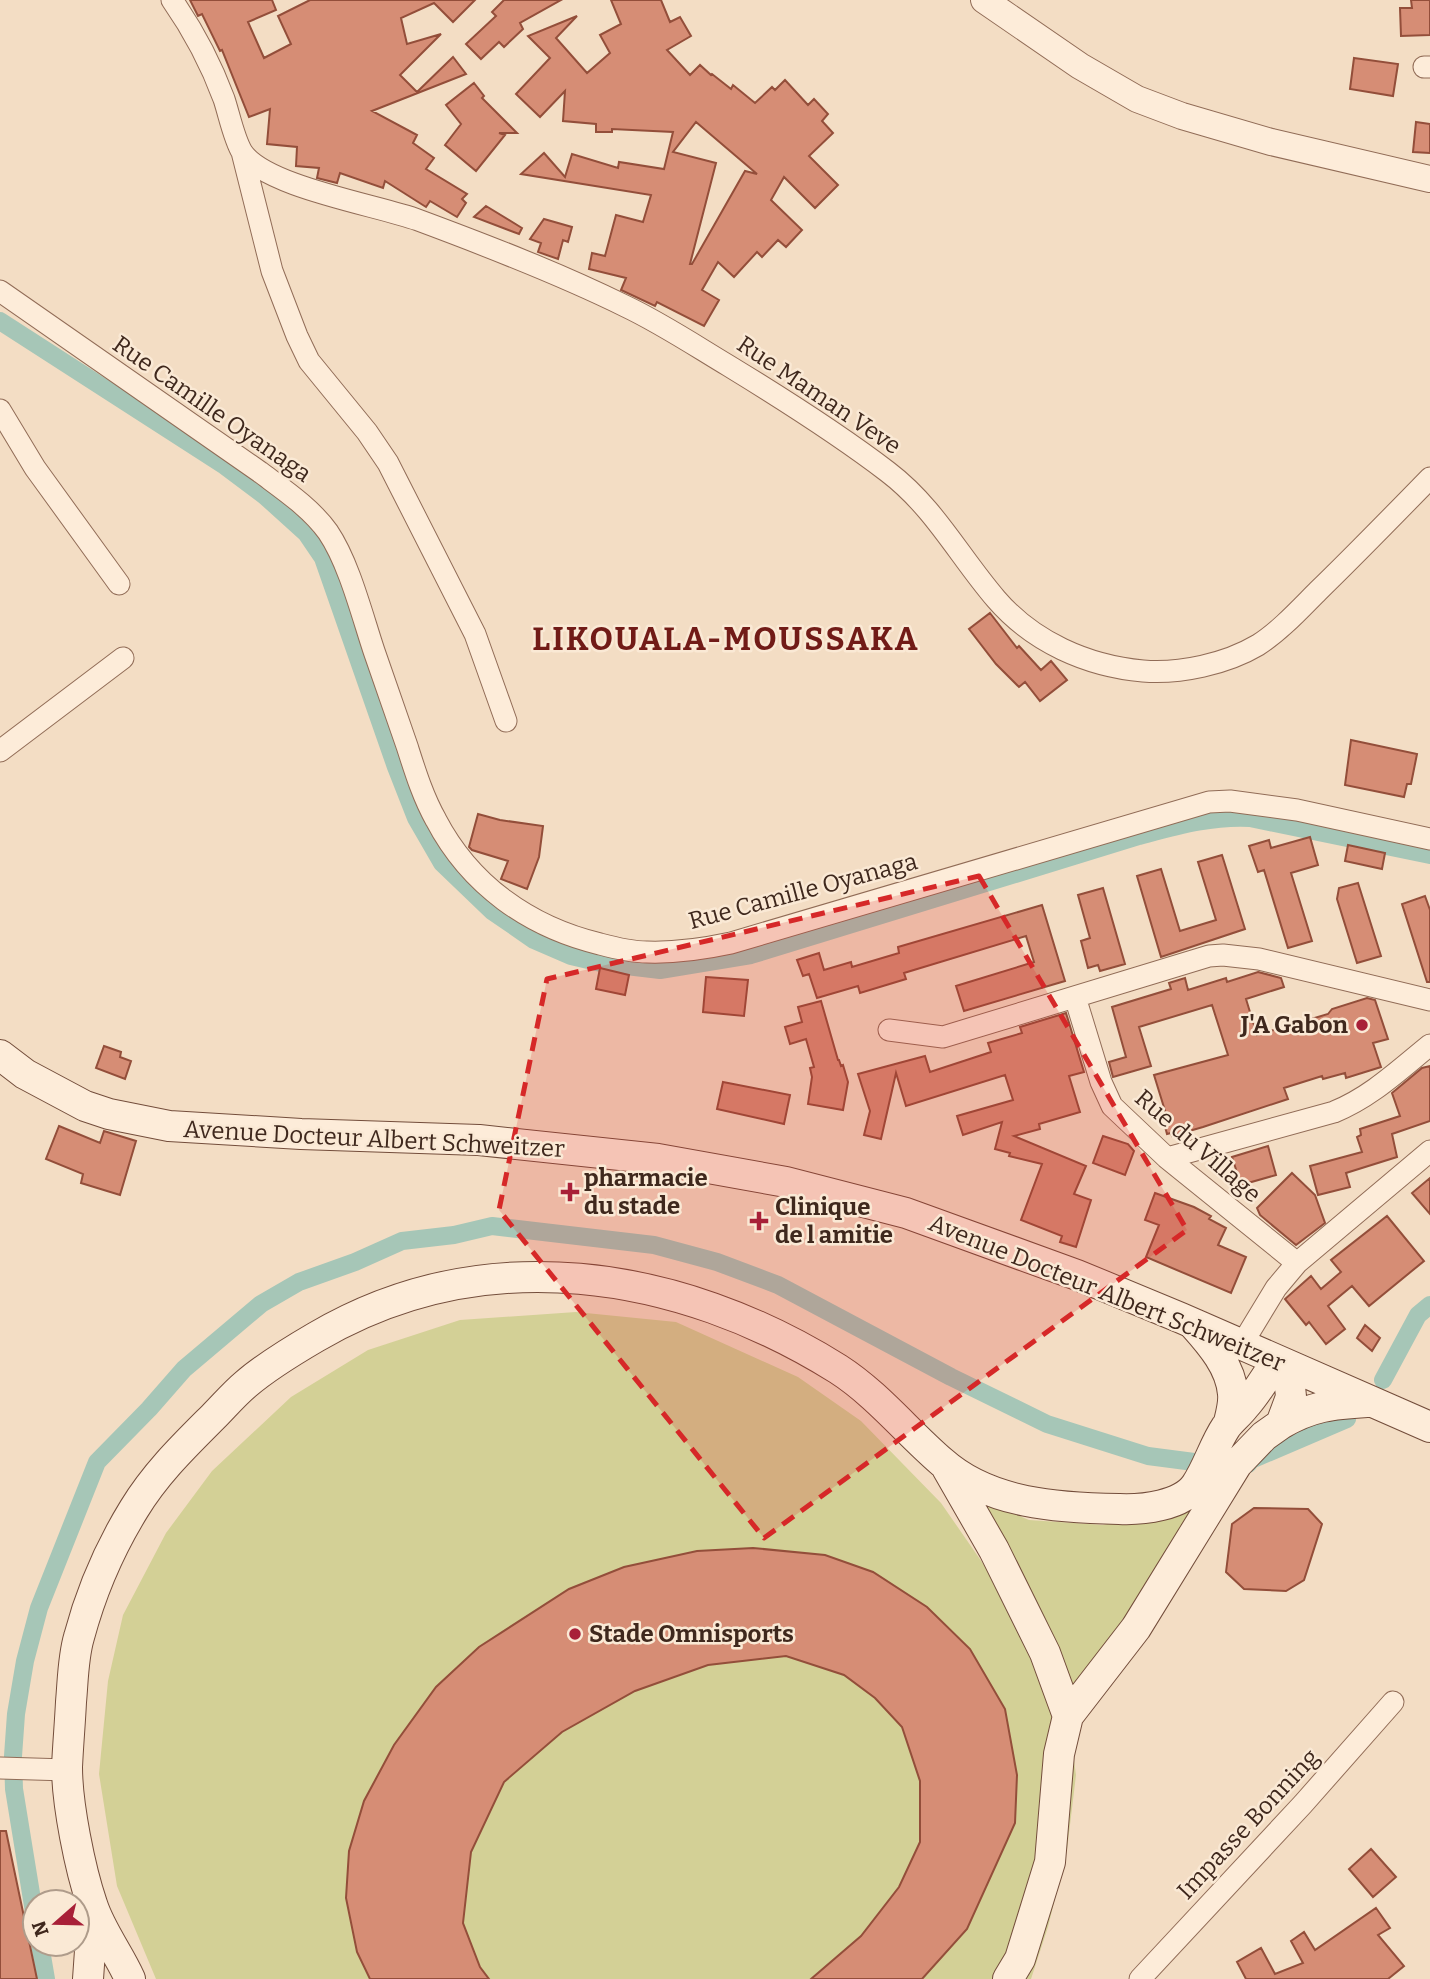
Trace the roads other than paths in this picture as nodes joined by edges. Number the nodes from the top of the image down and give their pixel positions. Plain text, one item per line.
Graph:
1 (172, 0) edge
2 (984, 0) edge
3 (242, 152) junction
4 (1430, 178) edge
5 (0, 291) edge
6 (0, 410) edge
7 (1430, 478) edge
8 (119, 584) dead end
9 (122, 658) dead end
10 (506, 722) dead end
11 (0, 751) edge
12 (1430, 839) edge
13 (1075, 997) junction
14 (1430, 1000) edge
15 (889, 1030) dead end
16 (1430, 1045) edge
17 (0, 1055) edge
18 (1430, 1151) edge
19 (1167, 1158) junction
20 (1297, 1263) junction
21 (1194, 1324) junction
22 (1242, 1344) junction
23 (1283, 1363) junction
24 (1372, 1402) junction
25 (1229, 1422) junction
26 (1281, 1424) junction
27 (1430, 1427) edge
28 (1237, 1464) junction
29 (945, 1466) junction
30 (1196, 1485) junction
31 (1393, 1702) dead end
32 (1068, 1716) junction
33 (0, 1768) edge
34 (67, 1770) junction
35 (93, 1908) junction
36 (88, 1979) edge
37 (130, 1979) edge
38 (1008, 1979) edge
39 (1140, 1979) edge

1 - 3 street
2 - 4 street
3 - 7 street, Rue Maman Veve
3 - 10 street
5 - 12 street, Rue Camille Oyanaga
6 - 8 street
9 - 11 street
13 - 14 street
13 - 15 street
13 - 19 street, Rue du Village
16 - 19 street
17 - 21 main road, Avenue Docteur Albert Schweitzer
18 - 20 street
19 - 20 street, Rue du Village
20 - 22 street
21 - 22 main road, Avenue Docteur Albert Schweitzer
21 - 25 main road
22 - 23 main road, Avenue Docteur Albert Schweitzer
23 - 24 main road, Avenue Docteur Albert Schweitzer
23 - 25 main road
23 - 26 main road
24 - 26 main road
24 - 27 main road, Avenue Docteur Albert Schweitzer
25 - 30 main road
26 - 28 main road
28 - 30 main road
28 - 32 main road
29 - 30 main road
29 - 32 main road
29 - 34 main road
31 - 39 street, Impasse Bonning
32 - 38 main road
33 - 34 street
34 - 35 main road
35 - 36 main road
35 - 37 main road

